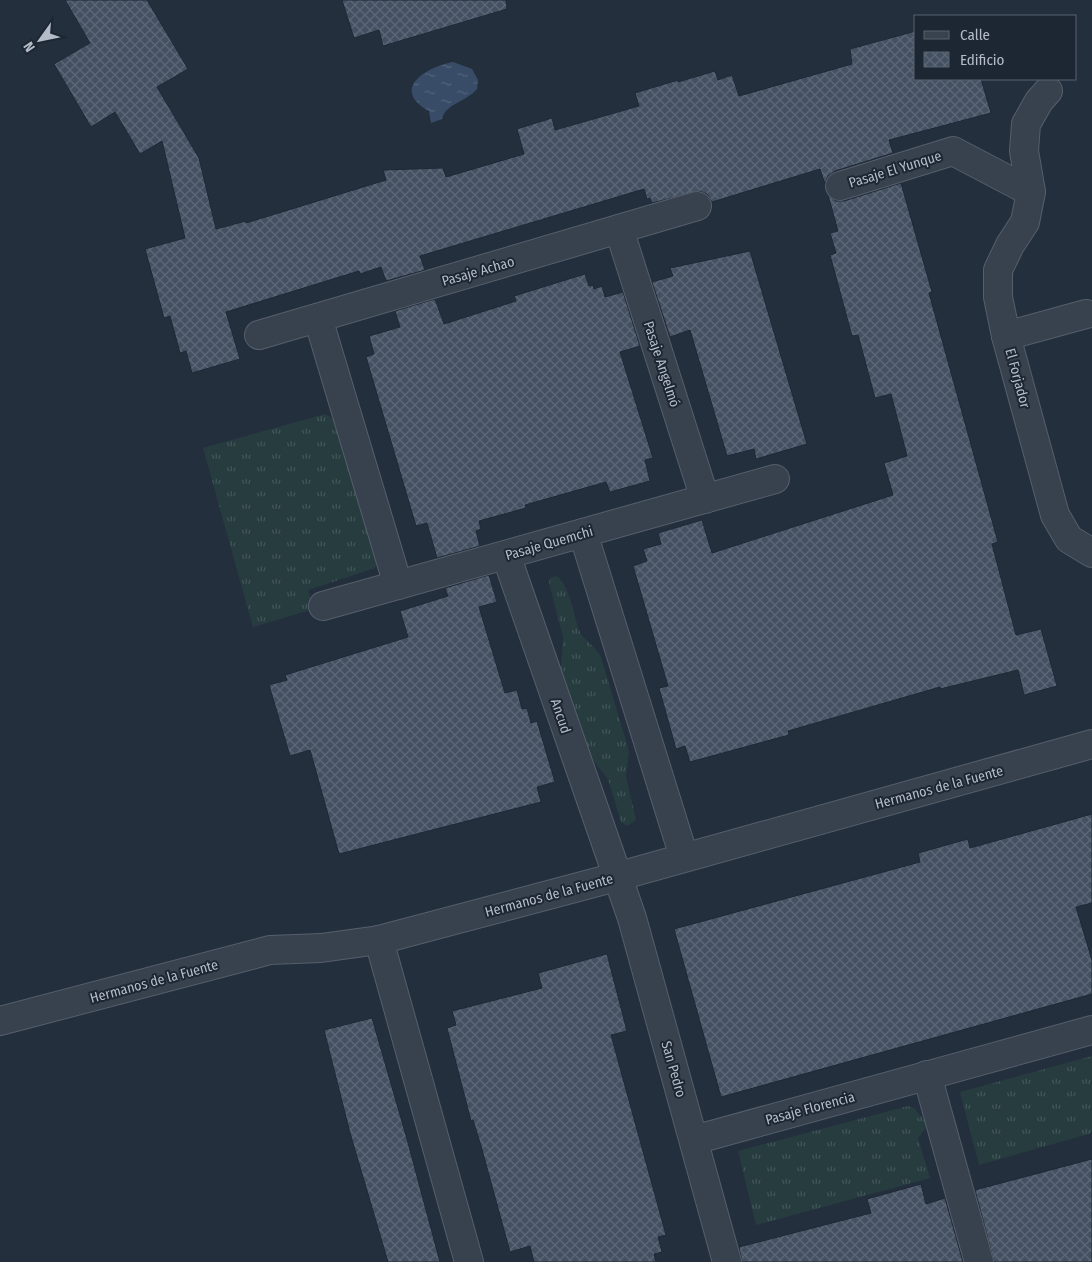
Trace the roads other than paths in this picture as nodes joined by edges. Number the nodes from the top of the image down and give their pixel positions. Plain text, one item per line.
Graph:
1 (1048, 91) dead end
2 (840, 186) dead end
3 (1031, 192) junction
4 (697, 206) dead end
5 (620, 229) junction
6 (1086, 314) dead end
7 (318, 318) junction
8 (258, 335) dead end
9 (1006, 336) junction
10 (775, 479) dead end
11 (705, 499) junction
12 (584, 533) junction
13 (1080, 537) edge
14 (1092, 553) edge
15 (506, 555) junction
16 (398, 585) junction
17 (323, 606) dead end
18 (1092, 744) edge
19 (684, 857) junction
20 (616, 877) junction
21 (379, 940) junction
22 (0, 1021) edge
23 (1092, 1030) edge
24 (927, 1076) junction
25 (694, 1140) junction
26 (469, 1262) edge
27 (727, 1262) edge
28 (979, 1262) edge

1 - 3 street
2 - 3 street, Pasaje El Yunque
3 - 9 street, El Forjador
4 - 5 street, Pasaje Achao
5 - 7 street, Pasaje Achao
5 - 11 street, Pasaje Angelmó
6 - 9 street
7 - 8 street, Pasaje Achao
7 - 16 street
9 - 13 street, El Forjador
10 - 11 street, Pasaje Quemchi
11 - 12 street, Pasaje Quemchi
12 - 15 street, Pasaje Quemchi
12 - 19 street
13 - 14 street, El Forjador
15 - 16 street, Pasaje Quemchi
15 - 20 street, Ancud
16 - 17 street, Pasaje Quemchi
18 - 19 street, Hermanos de la Fuente
19 - 20 street, Hermanos de la Fuente
20 - 21 street, Hermanos de la Fuente
20 - 25 street, San Pedro
21 - 22 street, Hermanos de la Fuente
21 - 26 street
23 - 24 street, Pasaje Florencia
24 - 25 street, Pasaje Florencia
24 - 28 street
25 - 27 street, San Pedro

